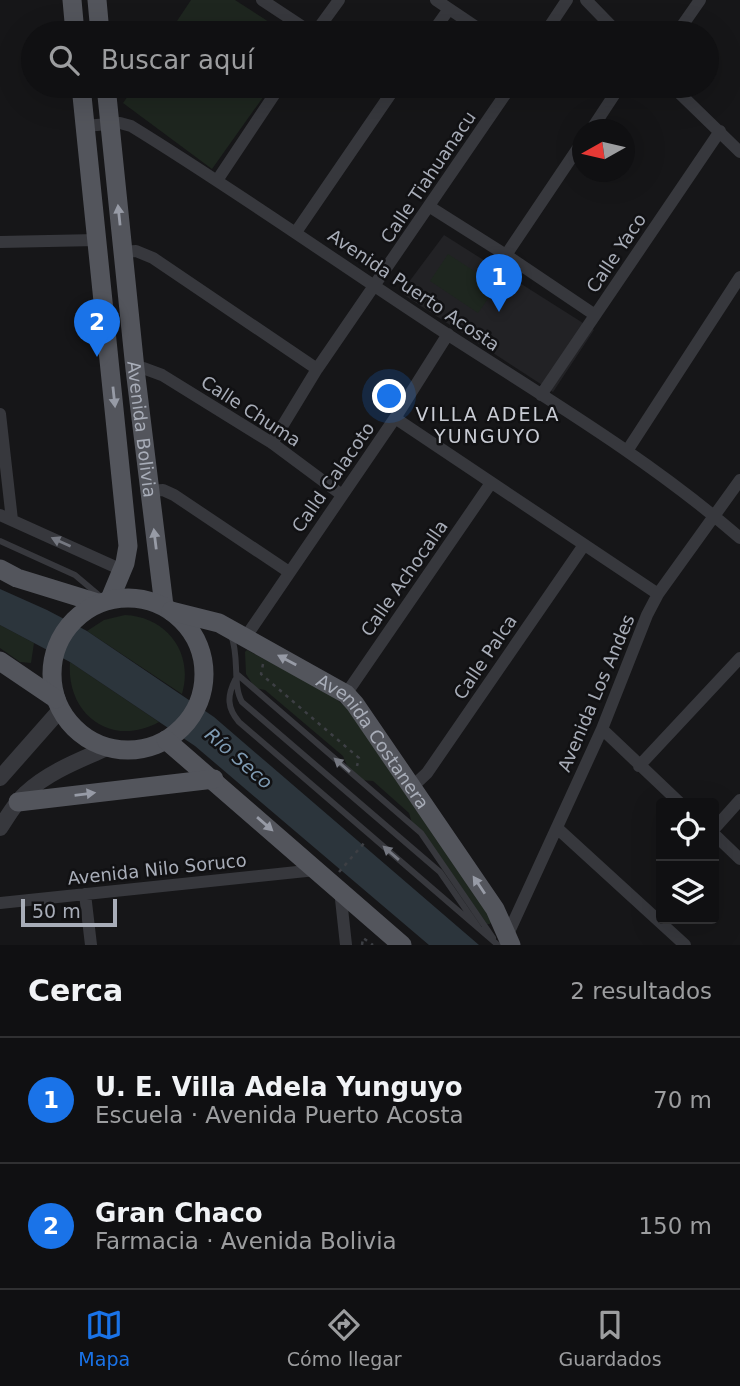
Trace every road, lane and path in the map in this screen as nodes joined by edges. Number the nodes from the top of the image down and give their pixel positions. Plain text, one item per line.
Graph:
1 (72, 0) edge
2 (97, 0) edge
3 (262, 0) edge
4 (339, 0) edge
5 (436, 0) edge
6 (568, 0) edge
7 (586, 0) edge
8 (699, 0) edge
9 (449, 9) junction
10 (74, 21) edge
11 (99, 21) edge
12 (295, 21) edge
13 (323, 21) edge
14 (440, 21) edge
15 (467, 21) edge
16 (553, 21) edge
17 (606, 21) edge
18 (685, 21) edge
19 (82, 98) edge
20 (107, 98) edge
21 (273, 98) edge
22 (388, 98) edge
23 (503, 98) edge
24 (612, 98) edge
25 (685, 98) edge
26 (598, 119) edge
27 (109, 123) junction
28 (85, 126) junction
29 (720, 131) junction
30 (739, 150) edge
31 (572, 158) edge
32 (218, 179) junction
33 (430, 207) junction
34 (296, 232) junction
35 (97, 240) junction
36 (0, 242) edge
37 (123, 252) junction
38 (506, 254) junction
39 (740, 277) edge
40 (375, 287) junction
41 (595, 315) junction
42 (448, 334) junction
43 (135, 369) junction
44 (317, 369) junction
45 (541, 395) junction
46 (0, 414) edge
47 (395, 418) junction
48 (272, 443) junction
49 (626, 451) junction
50 (740, 480) edge
51 (491, 483) junction
52 (150, 491) junction
53 (342, 495) junction
54 (713, 515) junction
55 (6, 518) edge
56 (740, 538) edge
57 (0, 541) edge
58 (584, 544) junction
59 (0, 569) edge
60 (122, 570) junction
61 (289, 572) junction
62 (658, 594) junction
63 (100, 603) junction
64 (167, 608) junction
65 (236, 633) junction
66 (264, 658) dead end
67 (740, 658) edge
68 (0, 661) edge
69 (238, 676) junction
70 (346, 694) junction
71 (56, 699) junction
72 (602, 729) junction
73 (171, 736) junction
74 (107, 748) junction
75 (639, 766) junction
76 (355, 774) dead end
77 (1, 775) edge
78 (214, 779) junction
79 (412, 787) junction
80 (674, 798) edge
81 (740, 800) edge
82 (18, 802) junction
83 (719, 823) edge
84 (0, 828) edge
85 (557, 828) junction
86 (719, 839) edge
87 (366, 841) dead end
88 (740, 859) edge
89 (318, 870) junction
90 (340, 881) junction
91 (85, 894) junction
92 (0, 903) edge
93 (478, 927) junction
94 (504, 942) edge
95 (91, 945) edge
96 (346, 945) edge
97 (362, 945) edge
98 (373, 945) edge
99 (402, 945) edge
100 (685, 945) edge

1 - 10 main road
2 - 11 main road
3 - 12 street
4 - 13 street
5 - 9 street
6 - 16 street
7 - 17 street
8 - 18 street
9 - 14 street
9 - 15 street
19 - 28 main road, Avenida Bolivia
20 - 27 main road, Avenida Bolivia
21 - 32 street
22 - 34 street
23 - 33 street, Calle Tiahuanacu
24 - 26 street
25 - 29 street
27 - 28 street, Avenida Puerto Acosta
27 - 32 street, Avenida Puerto Acosta
37 -> 27 main road, Avenida Bolivia
28 - 35 main road, Avenida Bolivia
29 - 30 street
29 - 41 street, Calle Yaco
31 - 38 street
32 - 34 street, Avenida Puerto Acosta
33 - 38 street
33 - 40 street, Calle Tiahuanacu
34 - 40 street, Avenida Puerto Acosta
35 - 36 street
35 -> 60 main road, Avenida Bolivia
37 - 43 main road, Avenida Bolivia
37 - 44 street
38 - 41 street
39 - 49 street
40 - 42 street, Avenida Puerto Acosta
40 - 44 street, Calle Tiahuanacu
41 - 45 street, Calle Yaco
42 - 45 street, Avenida Puerto Acosta
42 - 47 street, Calld Calacoto
43 - 48 street, Calle Chuma
43 - 52 main road, Avenida Bolivia
44 - 48 street, Calle Tiahuanacu
45 - 49 street, Avenida Puerto Acosta
46 - 55 street
47 - 51 street
47 - 53 street, Calld Calacoto
48 - 53 street, Calle Chuma
49 - 54 street, Avenida Puerto Acosta
50 - 54 street, Avenida Los Andes
51 - 58 street
51 - 70 street, Calle Achocalla
52 - 61 street
64 -> 52 main road, Avenida Bolivia
53 - 61 street, Calld Calacoto
54 - 56 street, Avenida Puerto Acosta
54 - 62 street, Avenida Los Andes
60 -> 55 street
57 - 63 lane
58 - 62 street
58 - 79 street, Calle Palca
59 - 63 main road
60 - 63 main road, Avenida Bolivia
61 - 65 street, Calld Calacoto
62 - 72 street, Avenida Los Andes
63 - 64 main road
63 - 71 main road
64 - 65 main road, Avenida Costanera
64 - 73 main road
65 - 69 lane
70 -> 65 main road, Avenida Costanera
66 - 76 path
67 - 75 street
68 - 71 main road
69 - 93 lane
93 -> 69 lane
94 -> 69 lane
70 - 79 main road, Avenida Costanera
71 - 74 main road
71 - 77 street
72 - 75 street
72 - 85 street, Avenida Los Andes
73 - 74 main road
73 - 78 main road
74 - 82 street
75 - 80 street
82 -> 78 main road
78 -> 89 main road
94 -> 79 main road, Avenida Costanera
81 - 83 street
82 - 84 street
85 - 94 street, Avenida Los Andes
85 - 100 street
86 - 88 street
87 - 90 path
89 - 90 main road
89 - 91 street, Avenida Nilo Soruco
90 - 96 street
90 - 99 main road
91 - 92 street, Avenida Nilo Soruco
91 - 95 street
93 - 94 lane
97 - 98 path

